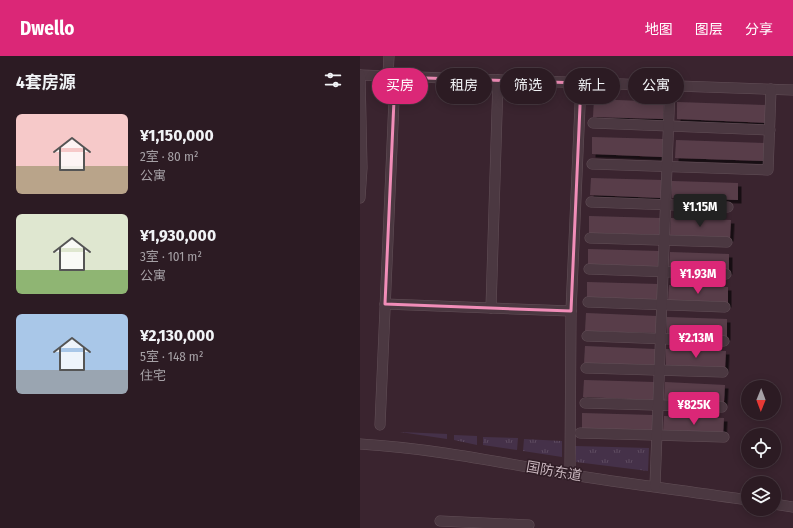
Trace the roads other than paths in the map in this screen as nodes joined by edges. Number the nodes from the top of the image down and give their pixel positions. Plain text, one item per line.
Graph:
1 (389, 56) edge
2 (390, 68) edge
3 (360, 75) edge
4 (372, 76) edge
5 (428, 78) edge
6 (498, 80) junction
7 (564, 82) edge
8 (684, 86) edge
9 (771, 89) junction
10 (793, 90) edge
11 (390, 104) edge
12 (580, 104) edge
13 (670, 104) edge
14 (593, 124) dead end
15 (669, 126) junction
16 (770, 130) junction
17 (592, 164) dead end
18 (667, 166) junction
19 (360, 198) edge
20 (591, 202) dead end
21 (666, 204) junction
22 (728, 206) dead end
23 (590, 238) dead end
24 (664, 240) junction
25 (727, 242) dead end
26 (589, 269) dead end
27 (663, 272) junction
28 (726, 274) dead end
29 (588, 302) dead end
30 (385, 304) junction
31 (662, 305) junction
32 (725, 307) dead end
33 (490, 308) junction
34 (571, 311) junction
35 (587, 336) dead end
36 (660, 339) junction
37 (724, 341) dead end
38 (586, 368) dead end
39 (659, 370) junction
40 (723, 372) dead end
41 (585, 403) dead end
42 (658, 405) junction
43 (722, 407) dead end
44 (380, 425) dead end
45 (580, 433) dead end
46 (657, 435) junction
47 (724, 437) dead end
48 (360, 444) edge
49 (570, 474) junction
50 (655, 486) junction
51 (741, 499) edge
52 (781, 505) edge
53 (793, 506) edge
54 (440, 521) dead end
55 (529, 525) dead end
56 (486, 526) edge

1 - 2 street
3 - 4 street
3 - 19 street
5 - 6 street
6 - 7 street
6 - 33 street
8 - 9 street
9 - 10 street
9 - 16 street
11 - 30 street
12 - 34 street
13 - 15 street
14 - 15 street
15 - 16 street
15 - 18 street
16 - 18 street
17 - 18 street
18 - 21 street
20 - 21 street
21 - 22 street
21 - 24 street
23 - 24 street
24 - 25 street
24 - 27 street
26 - 27 street
27 - 28 street
27 - 31 street
29 - 31 street
30 - 33 street
30 - 44 street
31 - 32 street
31 - 36 street
33 - 34 street
34 - 49 street
35 - 36 street
36 - 37 street
36 - 39 street
38 - 39 street
39 - 40 street
39 - 42 street
41 - 42 street
42 - 43 street
42 - 46 street
45 - 46 street
46 - 47 street
46 - 50 street
48 - 49 street, 国防东道
49 - 50 street, 国防东道
50 - 51 street, 国防东道
52 - 53 street
54 - 56 street
55 - 56 street

